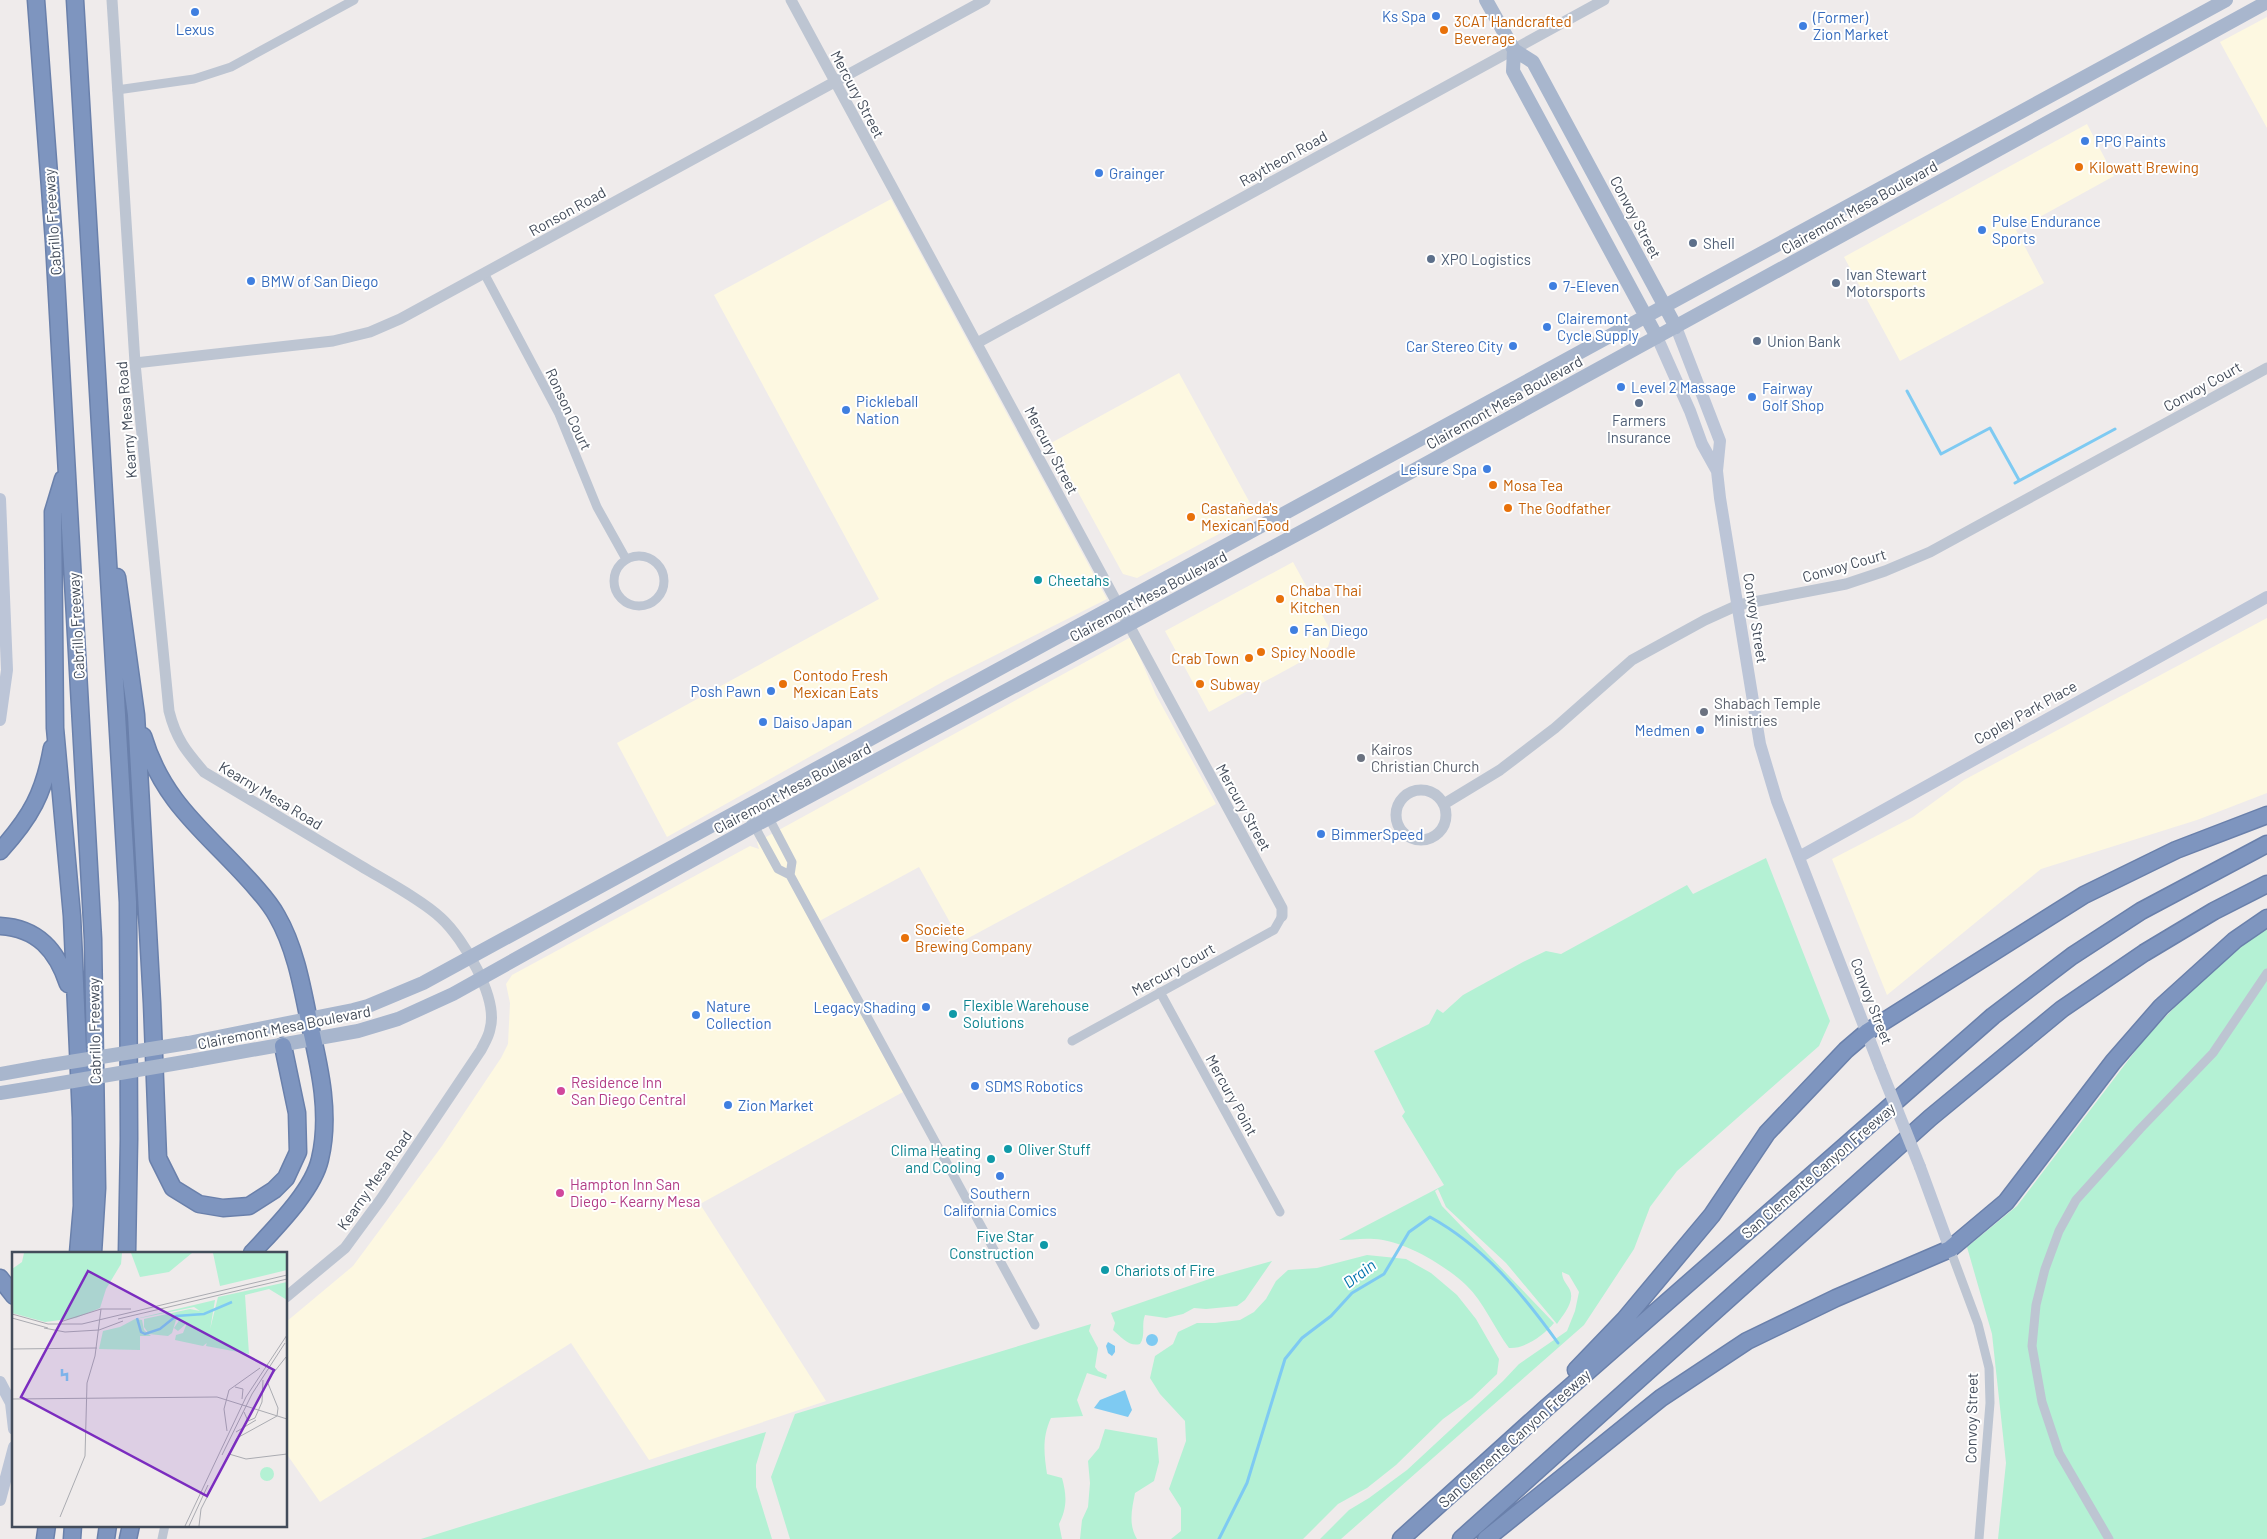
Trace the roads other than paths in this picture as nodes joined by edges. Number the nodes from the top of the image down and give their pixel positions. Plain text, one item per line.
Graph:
1 (36, 0) edge
2 (75, 0) edge
3 (112, 0) edge
4 (354, 0) edge
5 (791, 0) edge
6 (985, 0) edge
7 (1486, 0) edge
8 (1604, 0) edge
9 (2226, 0) edge
10 (2267, 2) edge
11 (1514, 50) junction
12 (834, 82) junction
13 (117, 90) junction
14 (484, 273) junction
15 (1665, 307) junction
16 (1646, 317) junction
17 (1676, 327) junction
18 (1656, 337) junction
19 (977, 343) junction
20 (135, 363) junction
21 (2267, 368) edge
22 (100, 447) junction
23 (65, 470) junction
24 (1717, 471) junction
25 (0, 500) edge
26 (0, 512) edge
27 (626, 559) junction
28 (2267, 597) edge
29 (1118, 603) junction
30 (1738, 605) junction
31 (1129, 624) junction
32 (136, 715) junction
33 (0, 720) edge
34 (55, 728) junction
35 (759, 799) junction
36 (1444, 804) junction
37 (744, 808) junction
38 (2267, 816) edge
39 (770, 818) junction
40 (754, 826) junction
41 (2267, 844) edge
42 (0, 851) edge
43 (1799, 857) junction
44 (790, 875) junction
45 (2267, 884) edge
46 (1282, 916) joint
47 (2267, 918) edge
48 (0, 926) edge
49 (470, 958) junction
50 (2267, 973) edge
51 (480, 978) junction
52 (1160, 992) junction
53 (74, 1001) junction
54 (309, 1020) junction
55 (1867, 1032) junction
56 (314, 1041) junction
57 (1072, 1041) dead end
58 (283, 1046) junction
59 (0, 1074) edge
60 (0, 1093) edge
61 (1280, 1212) dead end
62 (1950, 1249) junction
63 (78, 1252) edge
64 (94, 1252) edge
65 (127, 1252) edge
66 (253, 1252) edge
67 (0, 1278) edge
68 (12, 1293) edge
69 (288, 1295) edge
70 (1036, 1325) dead end
71 (0, 1382) edge
72 (1545, 1409) junction
73 (12, 1412) edge
74 (12, 1455) edge
75 (0, 1500) edge
76 (47, 1526) edge
77 (73, 1526) edge
78 (108, 1526) edge
79 (131, 1526) edge
80 (165, 1526) edge
81 (45, 1539) edge
82 (72, 1539) edge
83 (106, 1539) edge
84 (128, 1539) edge
85 (162, 1539) edge
86 (1401, 1539) edge
87 (1461, 1539) edge
88 (1486, 1539) edge
89 (1979, 1539) edge
90 (2109, 1539) edge

1 - 23 highway, Cabrillo Freeway
2 - 22 highway
3 - 13 street, Kearny Mesa Road
4 - 13 street
5 - 12 street, Mercury Street
6 - 12 street, Ronson Road
7 - 11 main road, Convoy Street
8 - 11 street, Raytheon Road
9 - 15 main road, Clairemont Mesa Boulevard
10 - 17 main road, Clairemont Mesa Boulevard
11 - 15 main road, Convoy Street
11 - 16 main road, Convoy Street
11 - 19 street, Raytheon Road
12 - 14 street, Ronson Road
12 - 19 street, Mercury Street
13 - 20 street, Kearny Mesa Road
14 - 20 street, Ronson Road
14 - 27 street, Ronson Court
15 - 16 main road, Clairemont Mesa Boulevard
15 - 17 main road, Convoy Street
16 - 18 main road, Convoy Street
16 - 29 main road, Clairemont Mesa Boulevard
17 - 18 main road, Clairemont Mesa Boulevard
17 - 24 main road, Convoy Street
18 - 24 main road, Convoy Street
18 - 31 main road, Clairemont Mesa Boulevard
19 - 29 street, Mercury Street
20 - 49 street, Kearny Mesa Road
21 - 30 street, Convoy Court
22 - 32 highway
22 - 65 highway
23 - 34 highway
23 - 64 highway, Cabrillo Freeway
24 - 30 main road, Convoy Street
25 - 26 main road
26 - 33 main road
27 - 27 street
28 - 43 main road, Copley Park Place
29 - 31 street, Mercury Street
29 - 35 main road, Clairemont Mesa Boulevard
30 - 36 street, Convoy Court
30 - 43 main road, Convoy Street
31 - 39 main road, Clairemont Mesa Boulevard
31 - 46 street, Mercury Street
32 - 54 highway
32 - 58 highway
34 - 42 highway
34 - 53 highway
35 - 37 main road, Clairemont Mesa Boulevard
35 - 39 street
36 - 36 street
37 - 40 street
37 - 49 main road, Clairemont Mesa Boulevard
38 - 55 highway
39 - 40 main road, Clairemont Mesa Boulevard
39 - 44 street
40 - 44 street
40 - 51 main road, Clairemont Mesa Boulevard
41 - 72 highway, San Clemente Canyon Freeway
43 - 55 main road, Convoy Street
44 - 70 street
45 - 87 highway
46 - 52 street, Mercury Court
47 - 62 highway
48 - 53 highway
49 - 51 street, Kearny Mesa Road
49 - 54 main road, Clairemont Mesa Boulevard
50 - 90 street
51 - 56 main road, Clairemont Mesa Boulevard
51 - 69 street, Kearny Mesa Road
52 - 57 street, Mercury Court
52 - 61 street, Mercury Point
53 - 63 highway
54 - 56 highway
54 - 59 main road, Clairemont Mesa Boulevard, bridge
55 - 62 main road, Convoy Street, bridge
55 - 72 highway
56 - 58 main road, Clairemont Mesa Boulevard
56 - 66 highway
58 - 60 main road, Clairemont Mesa Boulevard, bridge
62 - 88 highway
62 - 89 street, Convoy Street
67 - 68 highway
71 - 73 main road
72 - 86 highway, San Clemente Canyon Freeway
74 - 75 main road
76 - 81 highway
77 - 82 highway
78 - 83 highway
79 - 84 highway
80 - 85 street

